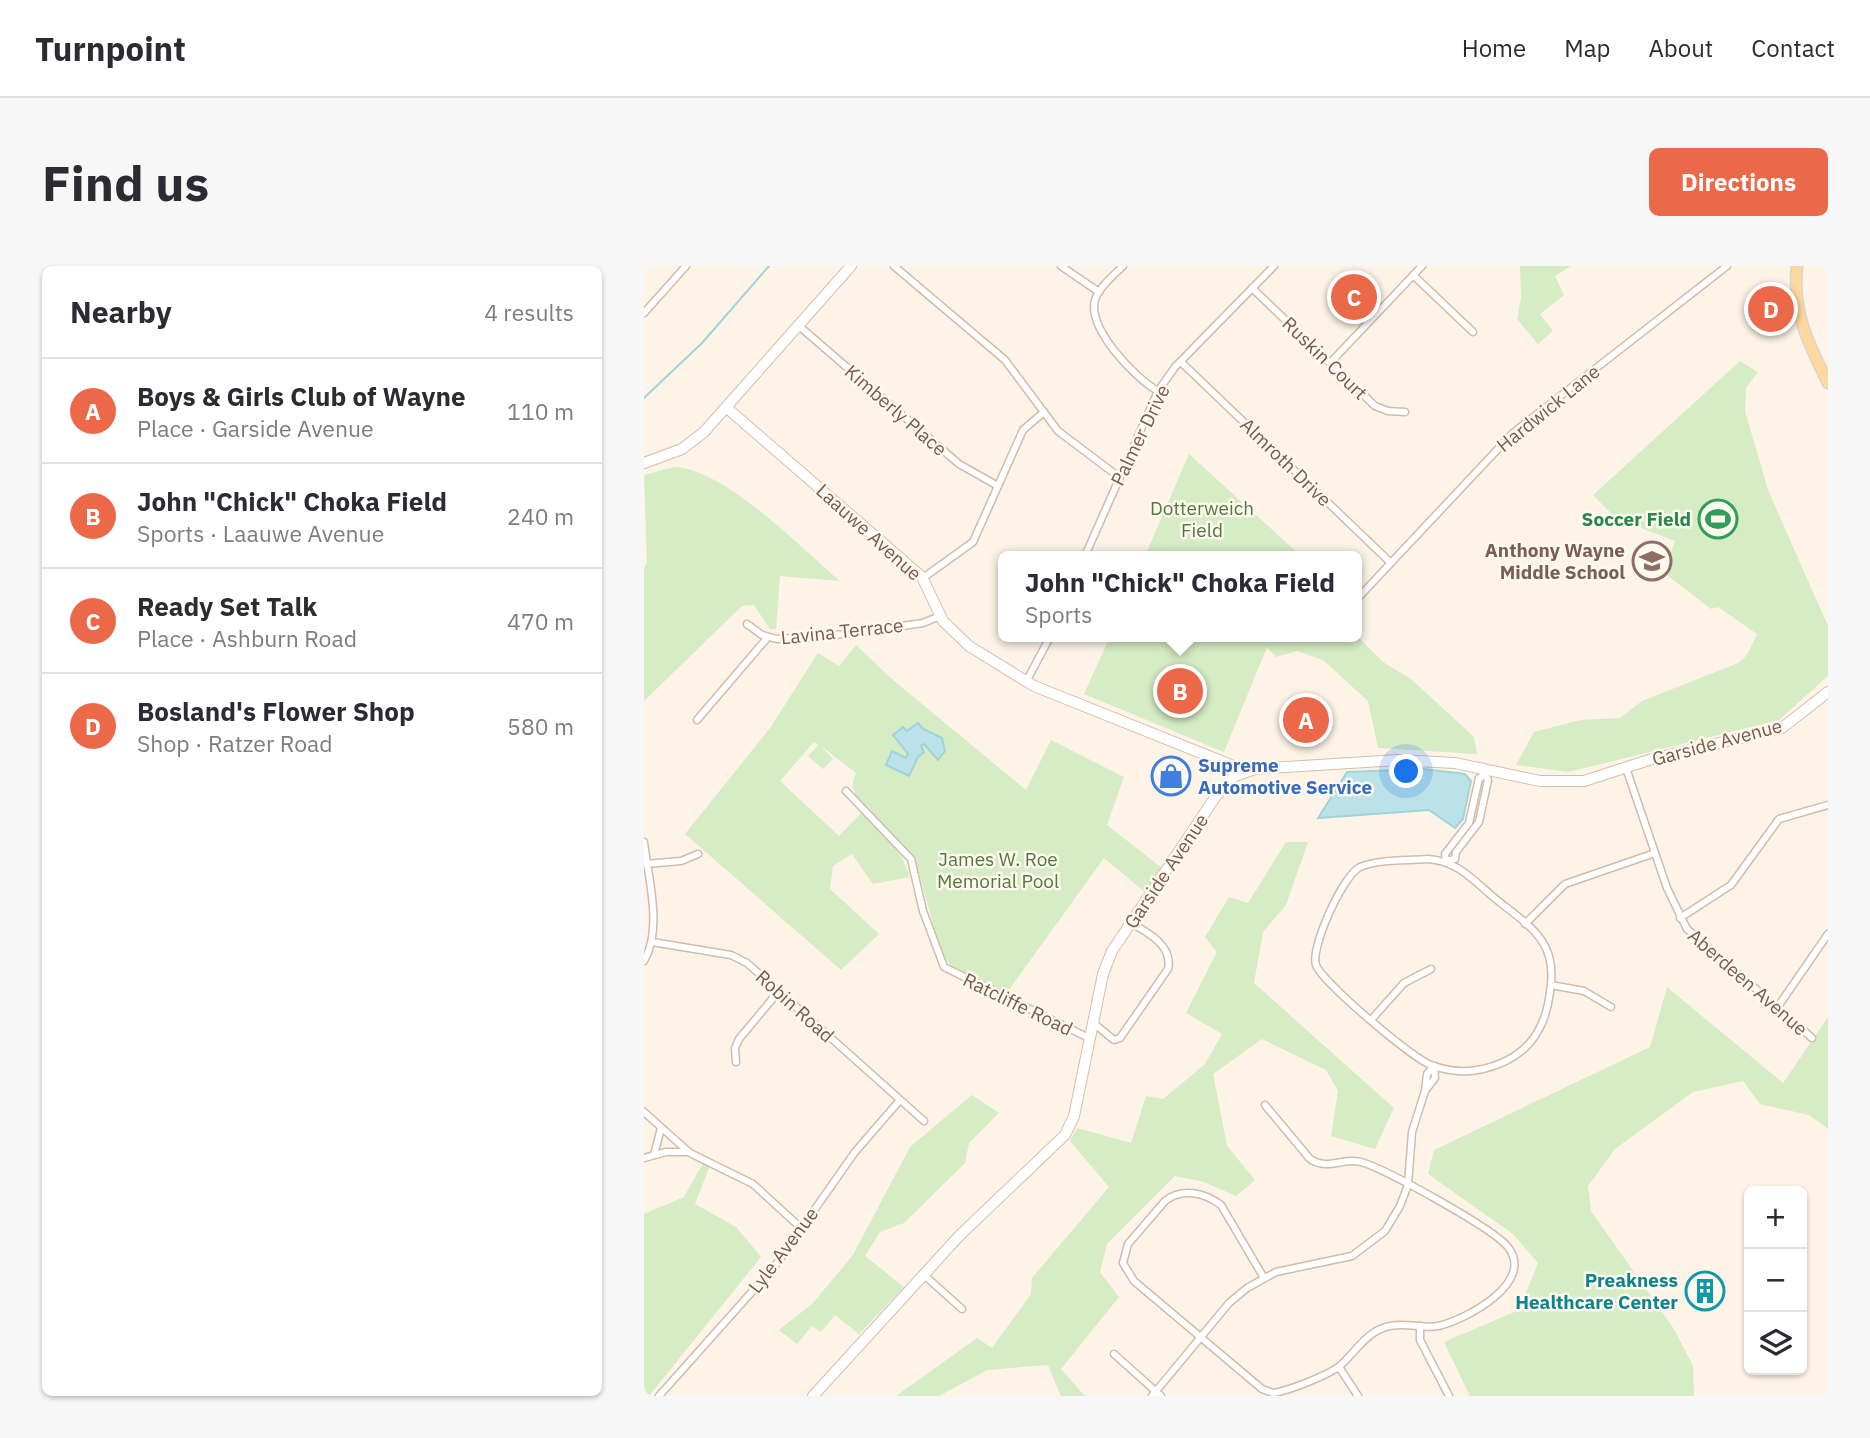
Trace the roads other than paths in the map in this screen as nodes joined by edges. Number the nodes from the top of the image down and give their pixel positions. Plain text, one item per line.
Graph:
1 (686, 266) edge
2 (851, 266) edge
3 (894, 266) edge
4 (1062, 266) edge
5 (1123, 266) edge
6 (1273, 266) edge
7 (1422, 266) edge
8 (1727, 266) edge
9 (1797, 266) edge
10 (1413, 275) junction
11 (1252, 288) junction
12 (1099, 292) junction
13 (644, 313) edge
14 (799, 326) junction
15 (1473, 332) dead end
16 (1181, 362) junction
17 (1330, 363) junction
18 (1828, 383) edge
19 (1158, 391) junction
20 (727, 408) junction
21 (1044, 412) junction
22 (1405, 412) dead end
23 (644, 463) edge
24 (1119, 477) junction
25 (998, 486) junction
26 (1087, 551) edge
27 (1391, 563) junction
28 (923, 578) junction
29 (1362, 594) edge
30 (940, 616) junction
31 (747, 624) dead end
32 (768, 638) junction
33 (1047, 642) edge
34 (1026, 682) junction
35 (1828, 692) edge
36 (698, 720) dead end
37 (1626, 768) junction
38 (1245, 771) junction
39 (1485, 772) junction
40 (846, 791) dead end
41 (1828, 805) edge
42 (644, 842) edge
43 (698, 853) dead end
44 (1655, 853) junction
45 (1446, 861) junction
46 (646, 864) junction
47 (647, 894) edge
48 (1680, 918) junction
49 (1131, 923) junction
50 (1525, 924) junction
51 (1828, 934) edge
52 (652, 942) junction
53 (644, 961) edge
54 (1431, 969) dead end
55 (1551, 985) junction
56 (779, 991) junction
57 (1611, 1007) dead end
58 (1777, 1009) junction
59 (1371, 1020) junction
60 (1092, 1022) junction
61 (1089, 1038) junction
62 (1812, 1038) dead end
63 (736, 1062) dead end
64 (1434, 1066) junction
65 (900, 1100) junction
66 (1265, 1105) dead end
67 (644, 1112) edge
68 (924, 1121) dead end
69 (661, 1128) junction
70 (690, 1153) junction
71 (654, 1156) junction
72 (644, 1158) edge
73 (1408, 1185) junction
74 (801, 1228) junction
75 (924, 1275) junction
76 (1264, 1278) junction
77 (961, 1309) dead end
78 (1420, 1325) junction
79 (1201, 1338) junction
80 (1114, 1354) dead end
81 (1339, 1367) junction
82 (1156, 1394) edge
83 (659, 1396) edge
84 (813, 1396) edge
85 (1358, 1396) edge
86 (1449, 1396) edge

1 - 13 street
2 - 14 street
3 - 21 street
4 - 12 street
5 - 12 street
6 - 11 street, Palmer Drive
7 - 10 street
8 - 27 street, Hardwick Lane
9 - 18 main road
10 - 15 street
10 - 17 street
11 - 16 street, Palmer Drive
11 - 17 street, Ruskin Court
12 - 19 street
14 - 20 street
14 - 25 street, Kimberly Place
16 - 19 street, Palmer Drive
16 - 27 street, Almroth Drive
17 - 22 street, Ruskin Court
19 - 24 street, Palmer Drive
20 - 23 street
20 - 28 street, Laauwe Avenue
21 - 24 street
21 - 25 street
24 - 26 street, Palmer Drive
25 - 28 street
27 - 29 street, Hardwick Lane
28 - 30 street, Laauwe Avenue
30 - 32 street, Lavina Terrace
30 - 34 street, Laauwe Avenue
31 - 32 street, Lavina Terrace
32 - 36 street
33 - 34 street
34 - 38 street, Laauwe Avenue
35 - 37 street, Garside Avenue
37 - 39 street, Garside Avenue
37 - 44 street, Aberdeen Avenue
38 - 39 street, Garside Avenue
38 - 49 street, Garside Avenue
39 - 45 street
40 - 61 street, Ratcliffe Road
41 - 48 street
42 - 46 street
43 - 46 street
44 - 48 street, Aberdeen Avenue
44 - 50 street
45 - 50 street
45 - 59 street
46 - 47 street
47 - 52 street
48 - 58 street, Aberdeen Avenue
49 - 60 street, Garside Avenue
49 - 60 street
50 - 55 street
51 - 58 street
52 - 53 street
52 - 56 street, Robin Road
54 - 59 street
55 - 57 street
55 - 64 street
56 - 63 street
56 - 65 street, Robin Road
58 - 62 street, Aberdeen Avenue
59 - 64 street
60 - 61 street, Garside Avenue
61 - 75 street, Garside Avenue
64 - 73 street
65 - 68 street, Robin Road
65 - 74 street, Lyle Avenue
66 - 73 street
67 - 69 street
69 - 70 street
69 - 71 street
70 - 71 street
70 - 74 street
71 - 72 street
73 - 76 street
73 - 78 street
74 - 83 street, Lyle Avenue
75 - 77 street
75 - 84 street, Garside Avenue
76 - 79 street
76 - 79 street
78 - 81 street
78 - 86 street
79 - 81 street
79 - 82 street
80 - 82 street
81 - 85 street

